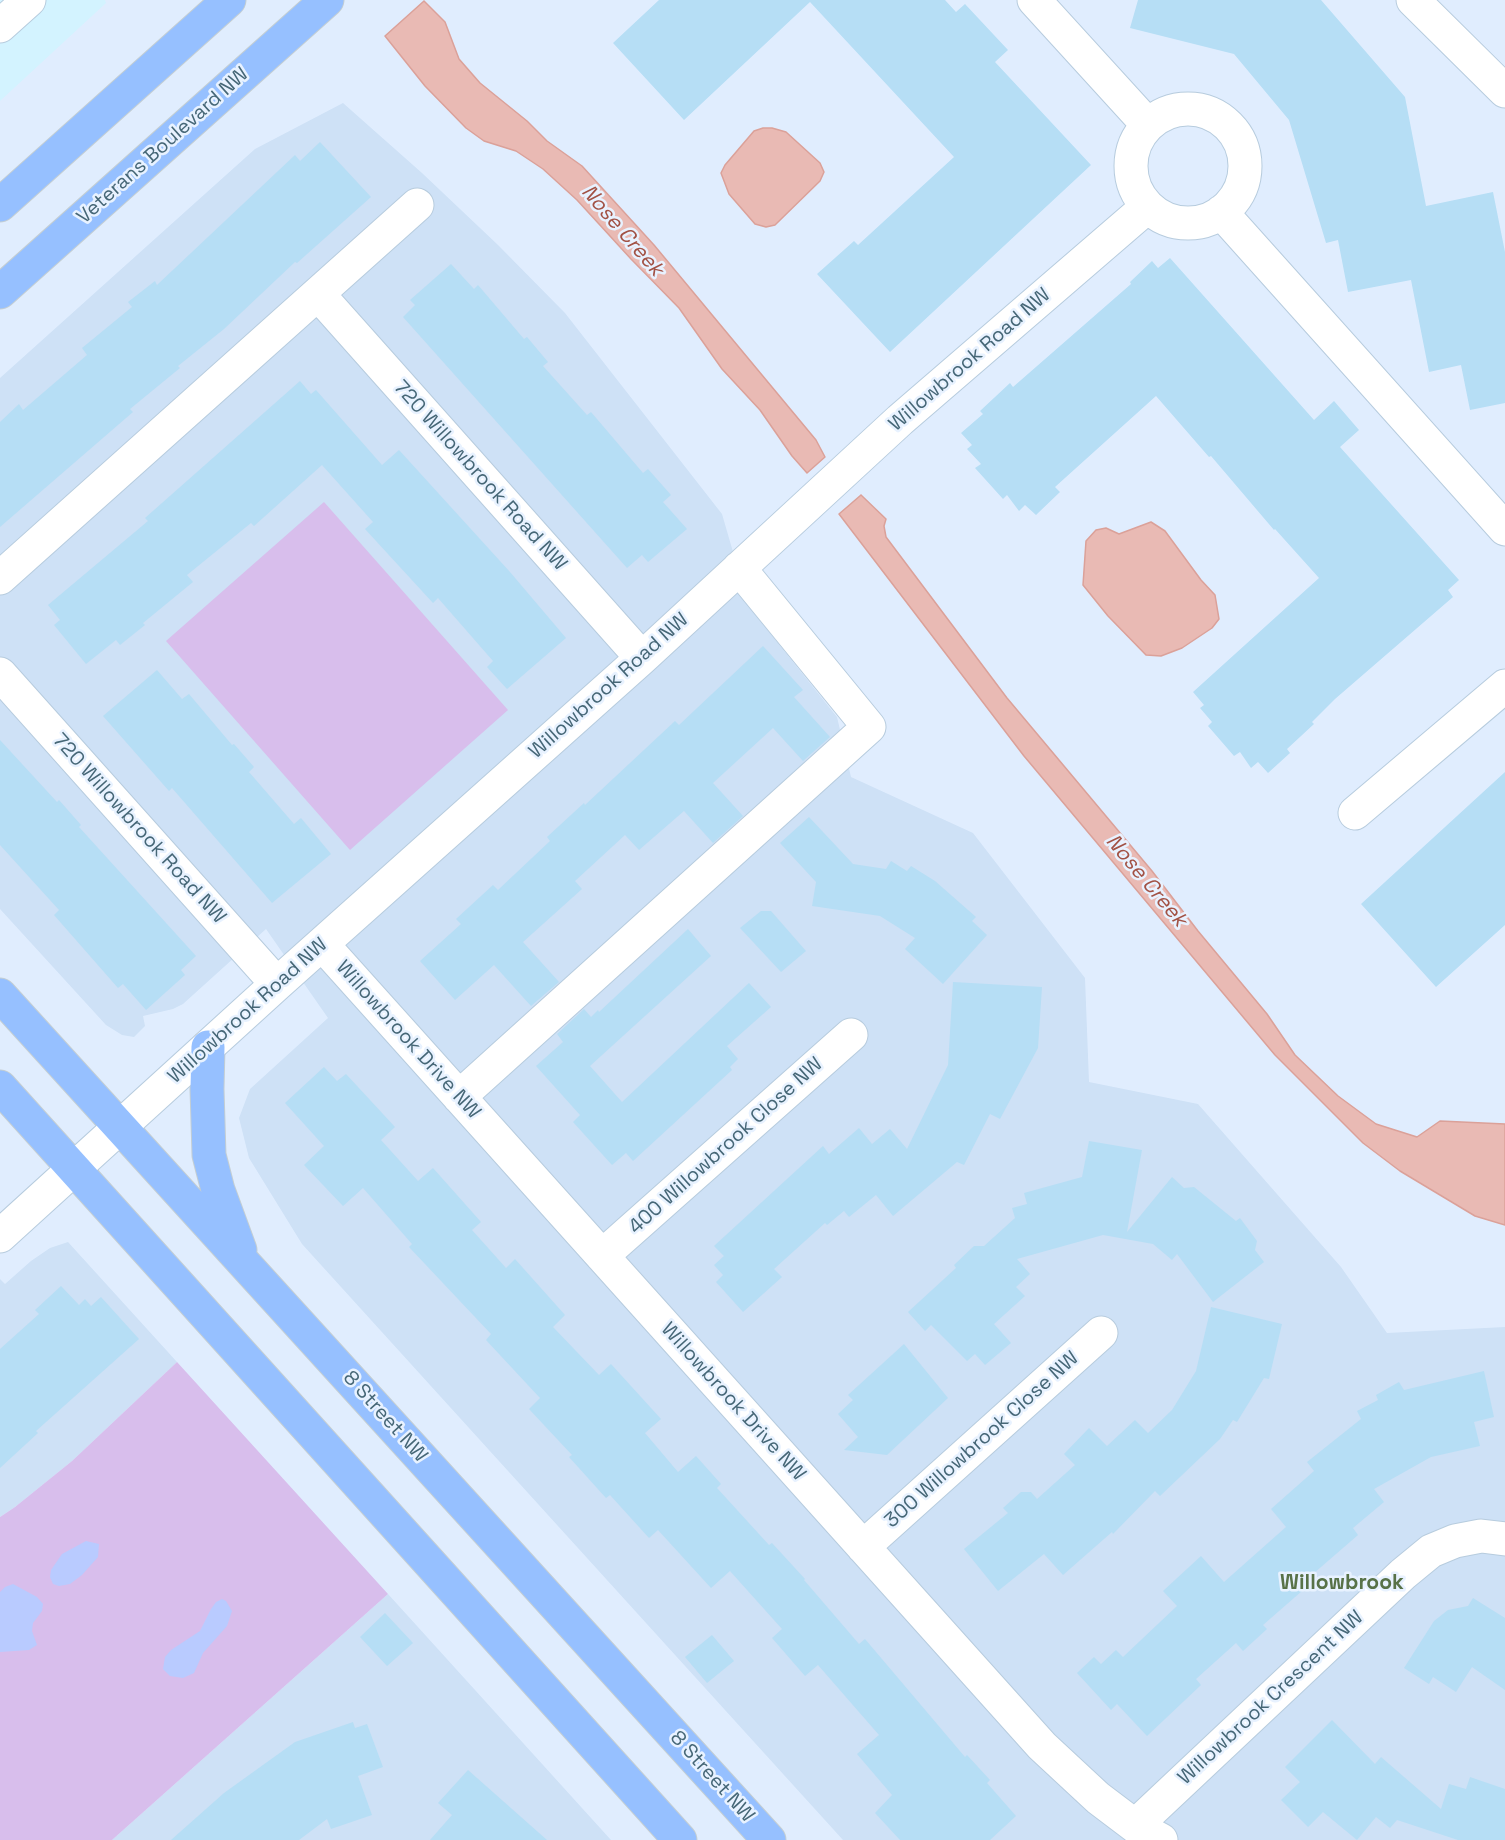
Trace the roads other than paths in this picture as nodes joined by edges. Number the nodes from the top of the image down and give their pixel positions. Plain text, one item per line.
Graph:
1 (29, 0) edge
2 (327, 0) edge
3 (1034, 0) edge
4 (1413, 0) edge
5 (217, 10) edge
6 (0, 26) edge
7 (1505, 91) edge
8 (1149, 125) junction
9 (0, 205) edge
10 (417, 205) dead end
11 (1147, 207) junction
12 (1221, 212) junction
13 (0, 292) edge
14 (318, 294) junction
15 (1504, 525) edge
16 (739, 568) junction
17 (0, 578) edge
18 (642, 658) junction
19 (0, 674) edge
20 (1505, 686) edge
21 (1355, 813) dead end
22 (322, 944) junction
23 (277, 984) junction
24 (0, 995) edge
25 (851, 1035) dead end
26 (208, 1047) junction
27 (0, 1087) edge
28 (459, 1097) junction
29 (120, 1128) junction
30 (74, 1169) junction
31 (0, 1236) edge
32 (602, 1256) junction
33 (245, 1263) junction
34 (1101, 1333) dead end
35 (1505, 1539) edge
36 (862, 1547) junction
37 (1148, 1833) edge
38 (680, 1840) edge
39 (769, 1840) edge

1 - 6 street
2 - 13 main road, Veterans Boulevard NW
3 - 8 street
4 - 7 street
5 - 9 main road
8 - 11 street
8 - 12 street
10 - 14 street
11 - 12 street
11 - 16 street, Willowbrook Road NW
12 - 15 street
14 - 17 street
14 - 18 street, 720 Willowbrook Road NW
16 - 18 street, Willowbrook Road NW
16 - 28 street
18 - 22 street, Willowbrook Road NW
19 - 23 street, 720 Willowbrook Road NW
20 - 21 street
22 - 23 street, Willowbrook Road NW
22 - 28 street, Willowbrook Drive NW
23 - 26 street, Willowbrook Road NW
24 - 29 main road, 8 Street NW
25 - 32 street, 400 Willowbrook Close NW
26 - 29 street, Willowbrook Road NW
26 - 33 main road
27 - 30 main road
28 - 32 street, Willowbrook Drive NW
29 - 30 street, Willowbrook Road NW
29 - 33 main road, 8 Street NW
30 - 31 street, Willowbrook Road NW
30 - 38 main road
32 - 36 street, Willowbrook Drive NW
33 - 39 main road, 8 Street NW
34 - 36 street, 300 Willowbrook Close NW
35 - 37 street, Willowbrook Crescent NW
36 - 37 street, Willowbrook Drive NW

